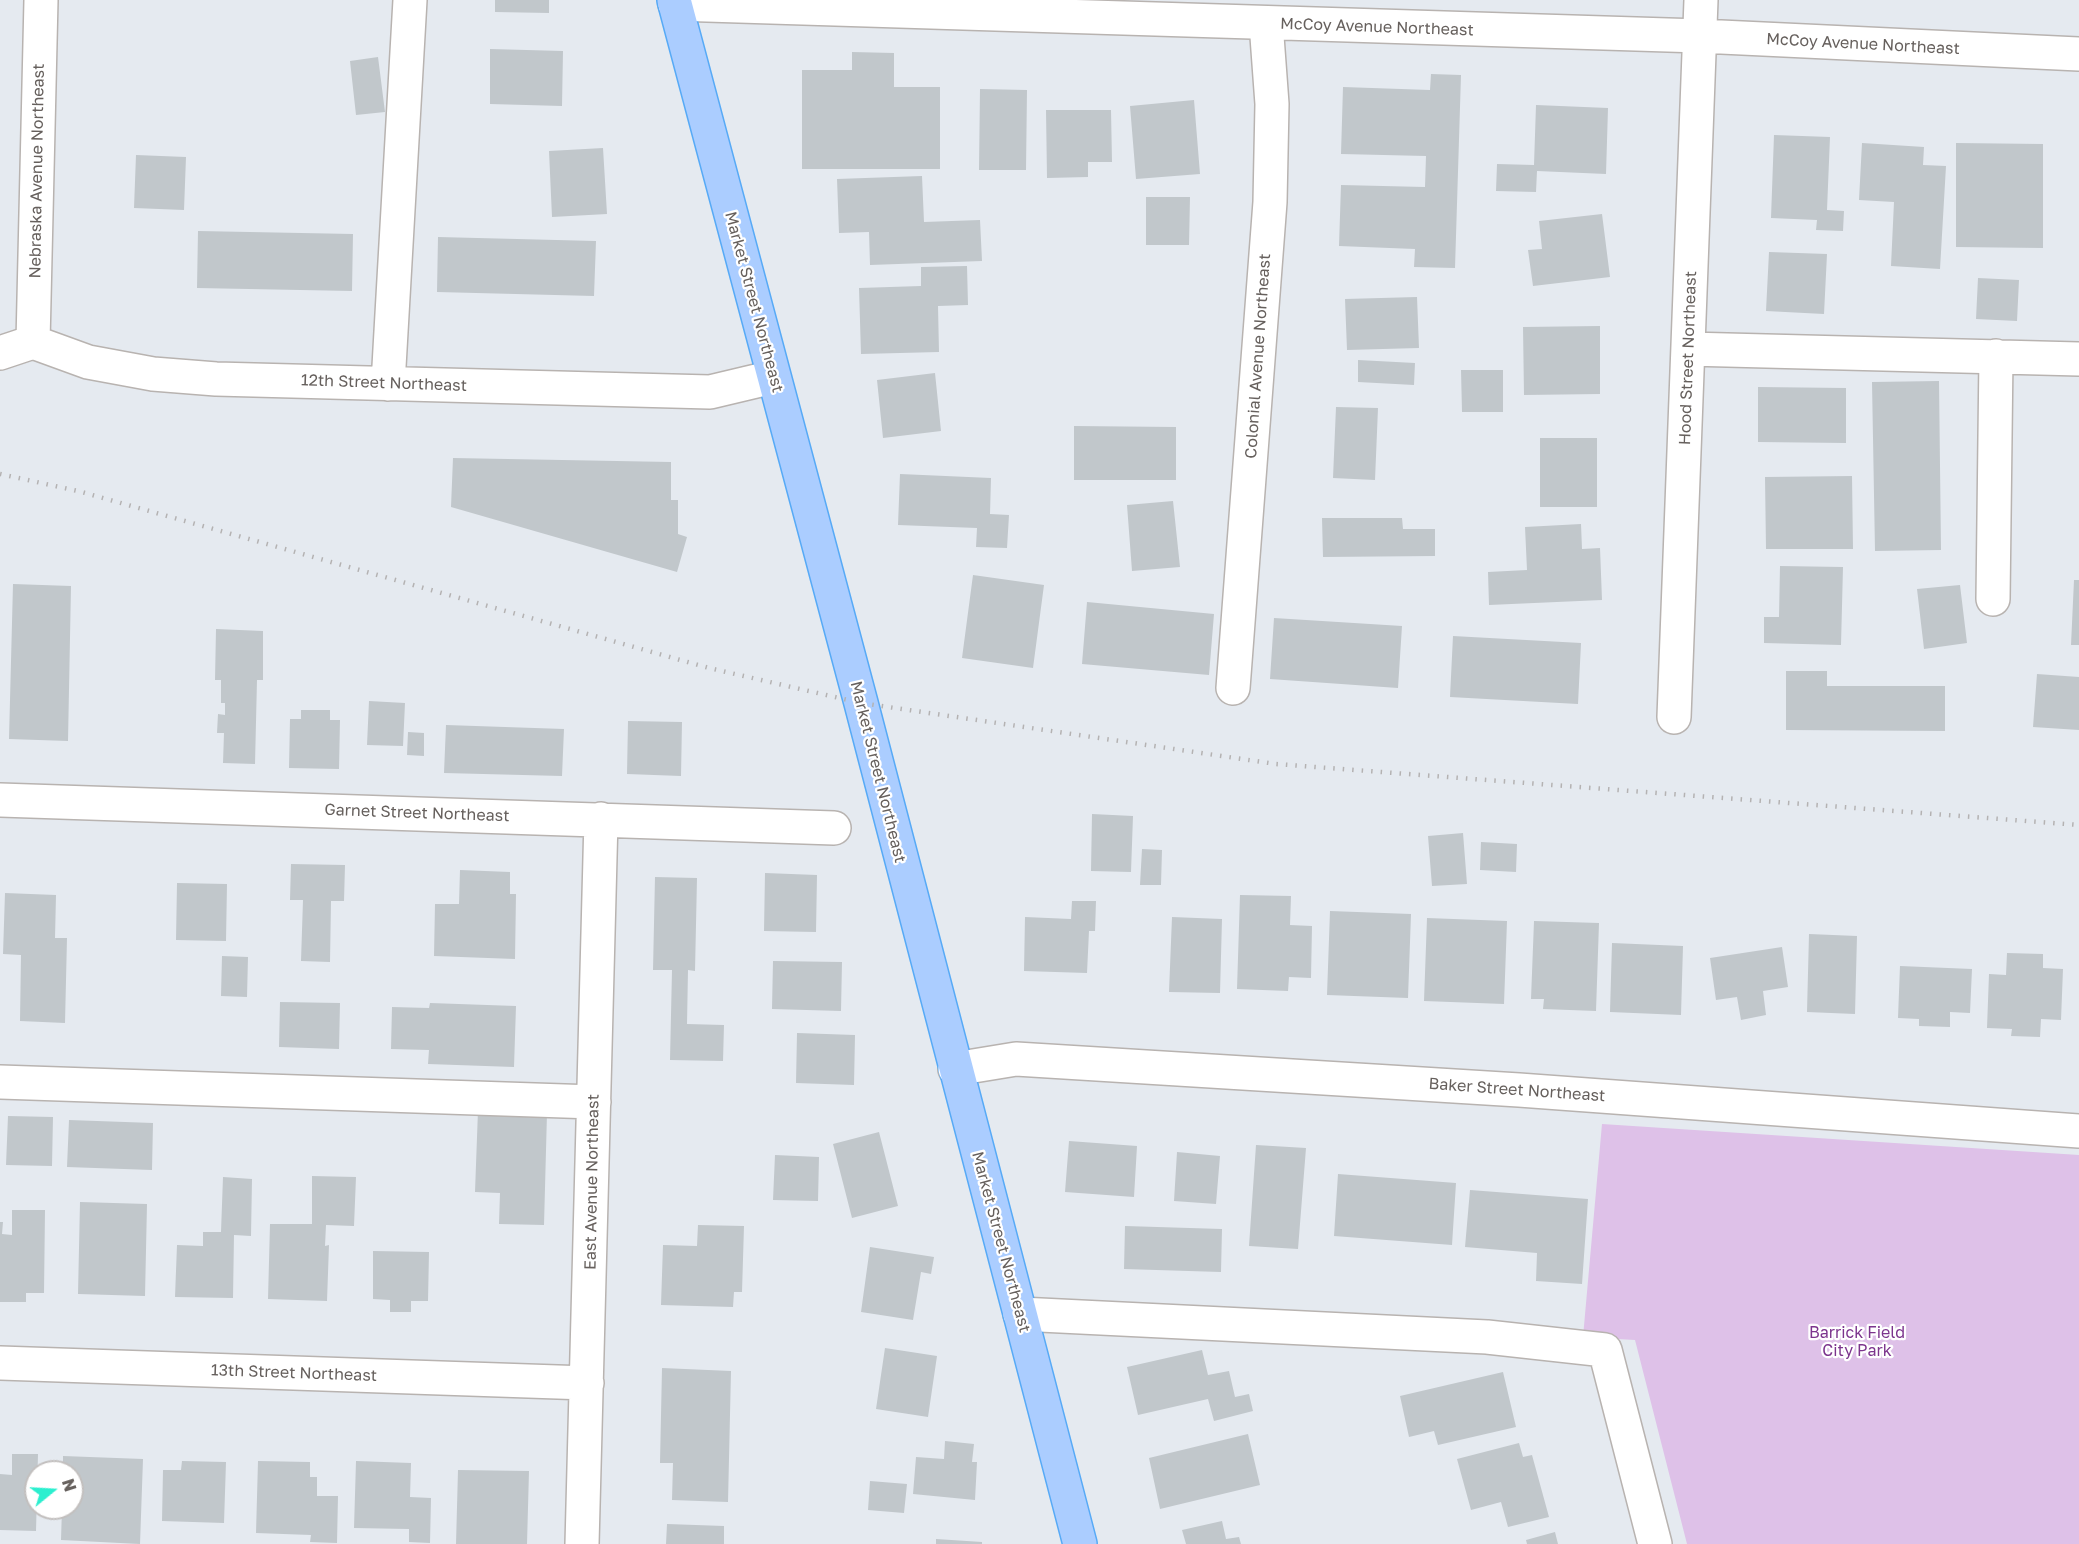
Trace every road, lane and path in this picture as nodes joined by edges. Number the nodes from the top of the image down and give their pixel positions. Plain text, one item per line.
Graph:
1 (41, 0) edge
2 (410, 0) edge
3 (1701, 0) edge
4 (675, 2) edge
5 (1075, 8) edge
6 (1186, 10) edge
7 (1275, 16) edge
8 (1700, 36) junction
9 (2079, 54) edge
10 (33, 342) junction
11 (1688, 349) junction
12 (0, 353) edge
13 (1996, 357) junction
14 (2079, 359) edge
15 (773, 377) junction
16 (388, 384) junction
17 (1993, 599) dead end
18 (1233, 688) dead end
19 (1674, 717) dead end
20 (0, 800) edge
21 (601, 819) junction
22 (834, 828) dead end
23 (955, 1069) junction
24 (0, 1082) edge
25 (594, 1102) junction
26 (2079, 1131) edge
27 (1020, 1314) junction
28 (0, 1363) edge
29 (587, 1383) junction
30 (582, 1544) edge
31 (1080, 1544) edge
32 (1655, 1544) edge

1 - 10 street, Nebraska Avenue Northeast
2 - 16 street
3 - 8 street, Hood Street Northeast
4 - 5 street, McCoy Avenue Northeast
4 - 15 main road, Market Street Northeast
5 - 6 street, McCoy Avenue Northeast
6 - 7 street, McCoy Avenue Northeast
7 - 8 street, McCoy Avenue Northeast
7 - 18 street, Colonial Avenue Northeast
8 - 9 street, McCoy Avenue Northeast
8 - 11 street, Hood Street Northeast
10 - 12 street
10 - 16 street, 12th Street Northeast
11 - 13 street
11 - 19 street, Hood Street Northeast
13 - 14 street
13 - 17 street
15 - 16 street, 12th Street Northeast
15 - 23 main road, Market Street Northeast
20 - 21 street, Garnet Street Northeast
21 - 22 street, Garnet Street Northeast
21 - 25 street, East Avenue Northeast
23 - 26 street, Baker Street Northeast
23 - 27 main road, Market Street Northeast
24 - 25 street
25 - 29 street, East Avenue Northeast
27 - 31 main road, Market Street Northeast
27 - 32 street
28 - 29 street, 13th Street Northeast
29 - 30 street, East Avenue Northeast

